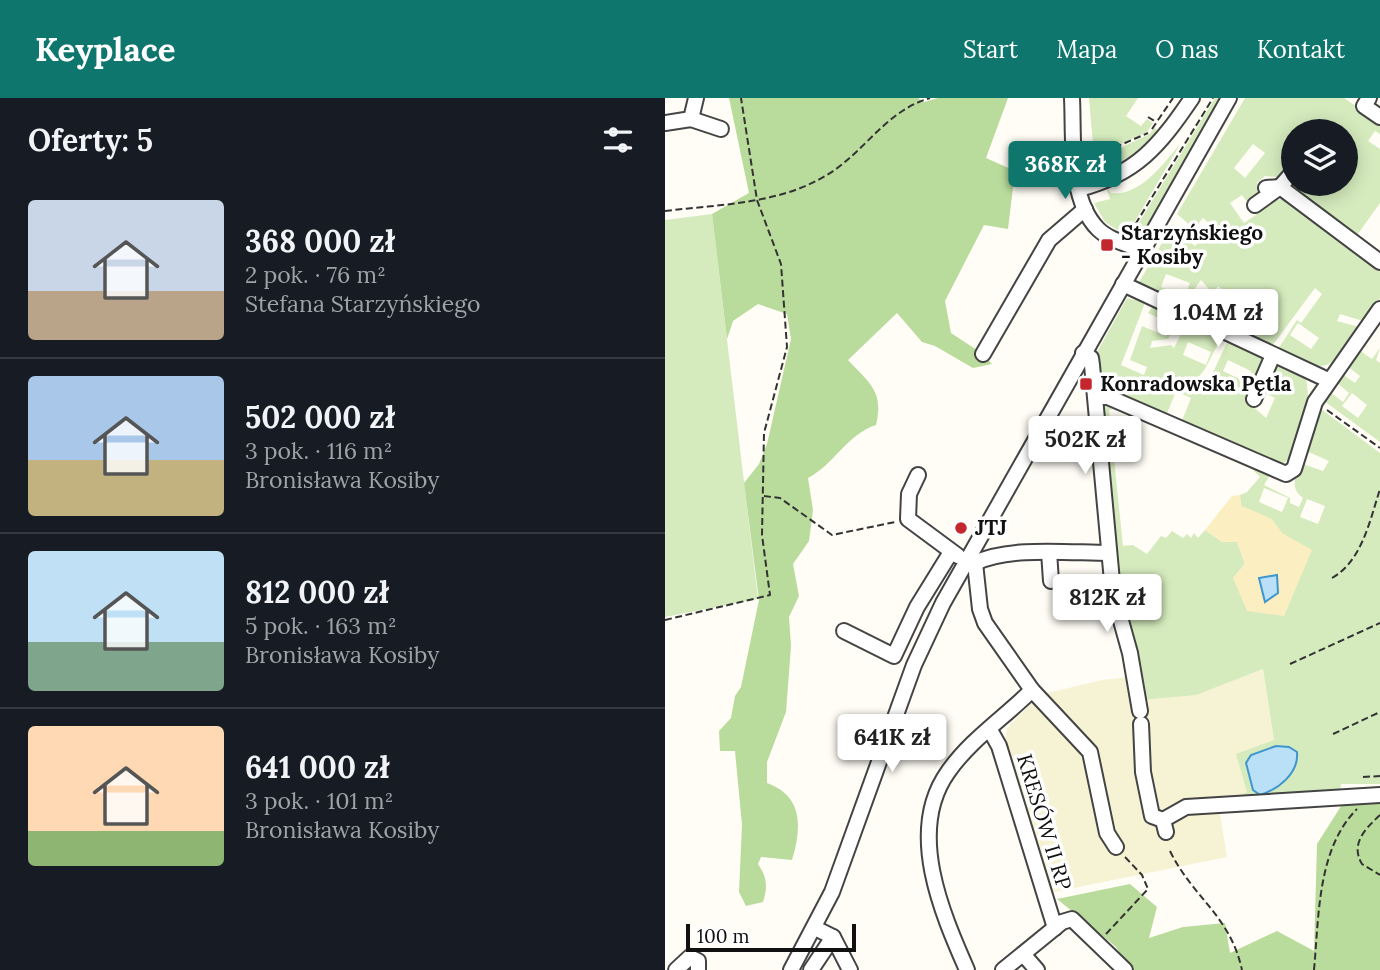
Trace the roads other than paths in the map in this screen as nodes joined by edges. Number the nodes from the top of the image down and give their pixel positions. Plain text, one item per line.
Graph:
1 (696, 98) edge
2 (1072, 98) edge
3 (1192, 98) edge
4 (1229, 98) edge
5 (1369, 98) edge
6 (1380, 117) edge
7 (691, 119) junction
8 (665, 123) edge
9 (721, 129) dead end
10 (1281, 182) edge
11 (1273, 188) junction
12 (1080, 189) junction
13 (1255, 205) dead end
14 (1085, 209) junction
15 (1142, 250) junction
16 (1380, 262) edge
17 (1123, 284) junction
18 (1380, 309) edge
19 (1083, 352) junction
20 (982, 354) dead end
21 (1273, 355) junction
22 (1328, 380) junction
23 (1096, 397) junction
24 (1254, 399) dead end
25 (918, 475) dead end
26 (951, 552) junction
27 (1049, 552) junction
28 (1109, 553) junction
29 (970, 561) junction
30 (1051, 581) dead end
31 (843, 631) dead end
32 (894, 656) junction
33 (914, 666) junction
34 (1032, 690) junction
35 (990, 730) junction
36 (1378, 795) edge
37 (1116, 847) road end
38 (815, 928) junction
39 (1055, 928) junction
40 (833, 937) junction
41 (1023, 954) junction
42 (676, 970) edge
43 (698, 970) edge
44 (790, 970) edge
45 (811, 970) edge
46 (850, 970) edge
47 (967, 970) edge
48 (1003, 970) edge
49 (1037, 970) edge
50 (1125, 970) edge

1 - 7 street
2 - 12 street
3 - 12 street
4 - 15 street
5 - 6 street
7 - 8 street
7 - 9 street
10 - 11 street
11 - 13 street
11 - 16 street
12 - 14 street
14 - 15 street
14 - 20 street
15 - 17 street
17 - 19 street
17 - 21 street
18 - 22 street
19 - 23 street
19 - 29 street
21 - 22 street
21 - 24 street
22 - 23 street
23 - 28 street
25 - 26 street
26 - 29 street
26 - 32 street
27 - 28 street
27 - 29 street
27 - 30 street
28 - 36 street
29 - 33 street
29 - 34 street
31 - 32 street
32 - 33 street
33 - 38 street
34 - 35 street
34 - 37 street
35 - 39 street, KRESÓW II RP
35 - 47 street
38 - 40 street
38 - 44 street
39 - 41 street
39 - 50 street, KRESÓW II RP
40 - 45 street
40 - 46 street
41 - 48 street
41 - 49 street
42 - 43 street

